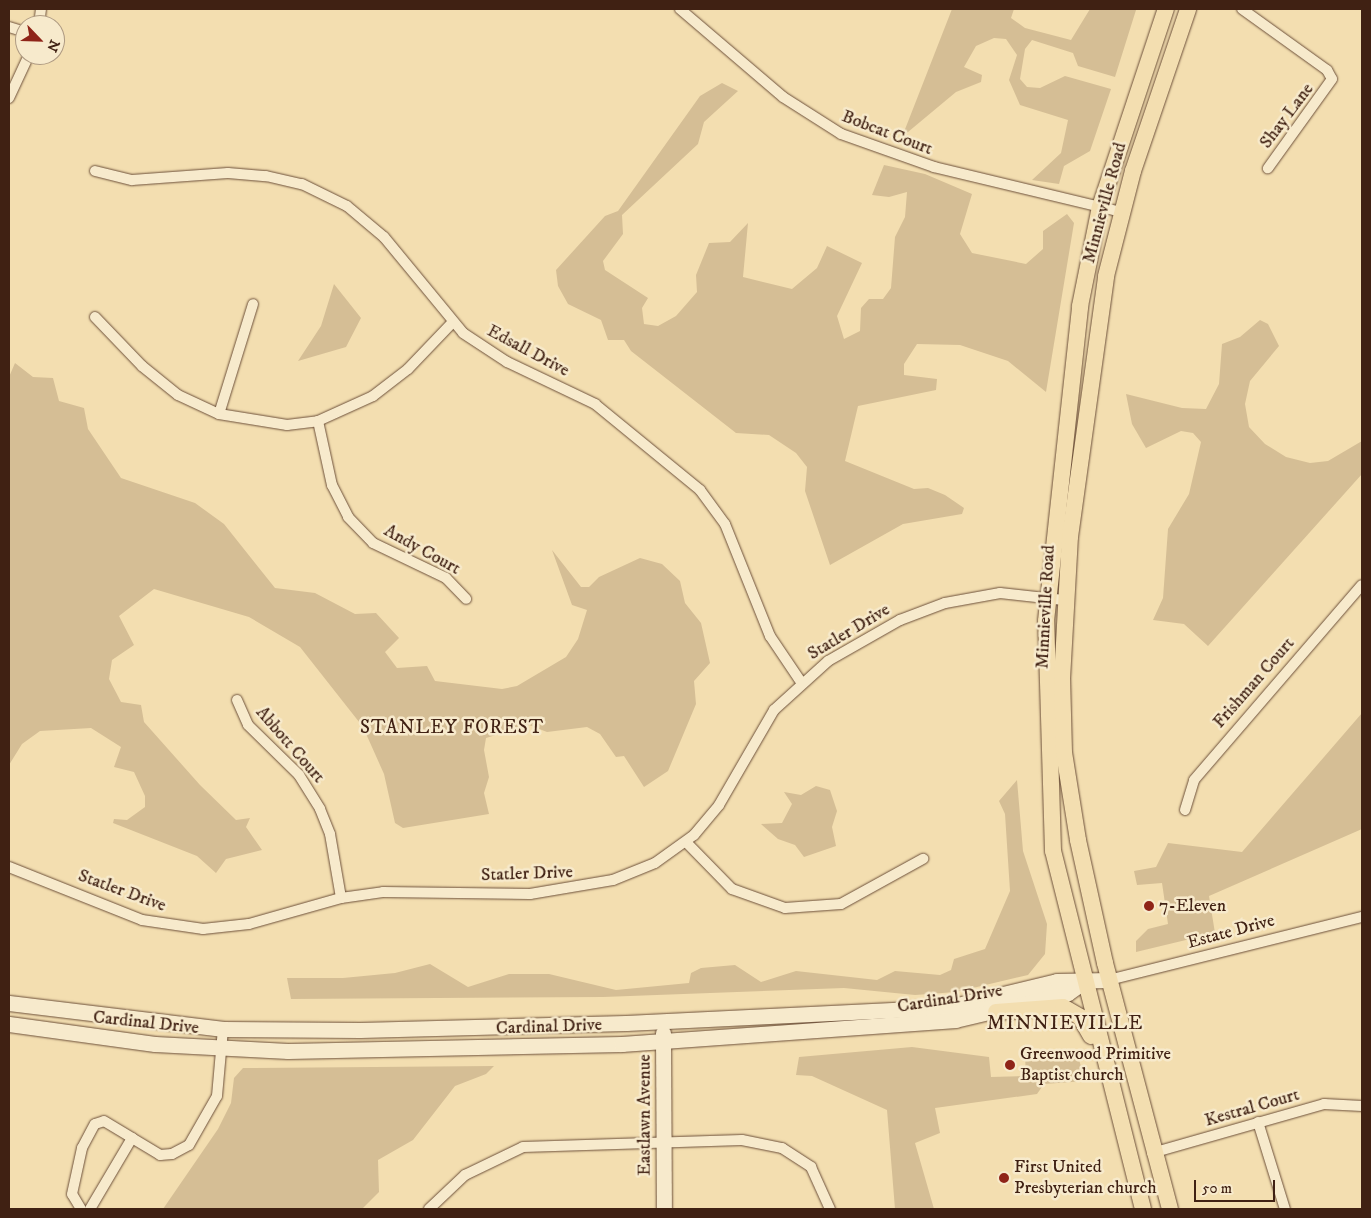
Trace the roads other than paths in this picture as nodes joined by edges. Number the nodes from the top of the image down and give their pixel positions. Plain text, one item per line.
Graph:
1 (680, 9) edge
2 (1166, 9) edge
3 (1188, 9) edge
4 (1242, 9) edge
5 (24, 65) edge
6 (9, 98) edge
7 (1268, 168) dead end
8 (95, 171) dead end
9 (1100, 207) junction
10 (1121, 212) junction
11 (253, 304) dead end
12 (95, 317) dead end
13 (452, 323) junction
14 (218, 414) junction
15 (318, 421) junction
16 (1362, 584) edge
17 (1048, 595) junction
18 (466, 599) dead end
19 (1064, 600) junction
20 (801, 682) junction
21 (237, 700) dead end
22 (1185, 810) dead end
23 (686, 842) junction
24 (923, 859) dead end
25 (9, 867) edge
26 (341, 898) junction
27 (1362, 917) edge
28 (1109, 980) junction
29 (1083, 982) junction
30 (9, 1003) edge
31 (996, 1012) junction
32 (663, 1022) junction
33 (9, 1024) edge
34 (222, 1029) junction
35 (663, 1042) junction
36 (222, 1049) junction
37 (1102, 1061) junction
38 (1362, 1106) edge
39 (1258, 1122) junction
40 (132, 1138) junction
41 (663, 1140) junction
42 (1152, 1153) junction
43 (82, 1209) edge
44 (90, 1209) edge
45 (429, 1209) edge
46 (664, 1209) edge
47 (830, 1209) edge
48 (1143, 1209) edge
49 (1170, 1209) edge
50 (1286, 1209) edge

1 - 9 street, Bobcat Court
2 - 9 main road, Minnieville Road
3 - 10 main road, Minnieville Road
4 - 7 street, Shay Lane
5 - 6 street
8 - 13 street, Edsall Drive
9 - 10 street, Bobcat Court
9 - 17 main road, Minnieville Road
10 - 19 main road, Minnieville Road
11 - 14 street
12 - 14 street
13 - 15 street
13 - 20 street, Edsall Drive
14 - 15 street
15 - 18 street, Andy Court
16 - 22 street, Frishman Court
17 - 19 street, Statler Drive
17 - 20 street, Statler Drive
17 - 29 main road, Minnieville Road
19 - 28 main road, Minnieville Road
20 - 23 street, Statler Drive
21 - 26 street, Abbott Court
23 - 24 street
23 - 26 street, Statler Drive
25 - 26 street, Statler Drive
27 - 28 street, Estate Drive
28 - 29 main road, Cardinal Drive
28 - 42 main road, Minnieville Road
29 - 31 main road, Cardinal Drive
29 - 32 main road, Cardinal Drive
29 - 37 main road, Minnieville Road
30 - 34 main road, Cardinal Drive
31 - 35 main road, Cardinal Drive
31 - 37 main road
32 - 34 main road, Cardinal Drive
32 - 35 main road, Eastlawn Avenue
33 - 36 main road, Cardinal Drive
34 - 36 street
35 - 36 main road, Cardinal Drive
35 - 41 main road, Eastlawn Avenue
36 - 40 street
37 - 48 main road, Minnieville Road
38 - 39 street, Kestral Court
39 - 42 street, Kestral Court
39 - 50 street
40 - 43 street
40 - 44 street
41 - 45 street
41 - 46 main road, Eastlawn Avenue
41 - 47 street
42 - 49 main road, Minnieville Road

